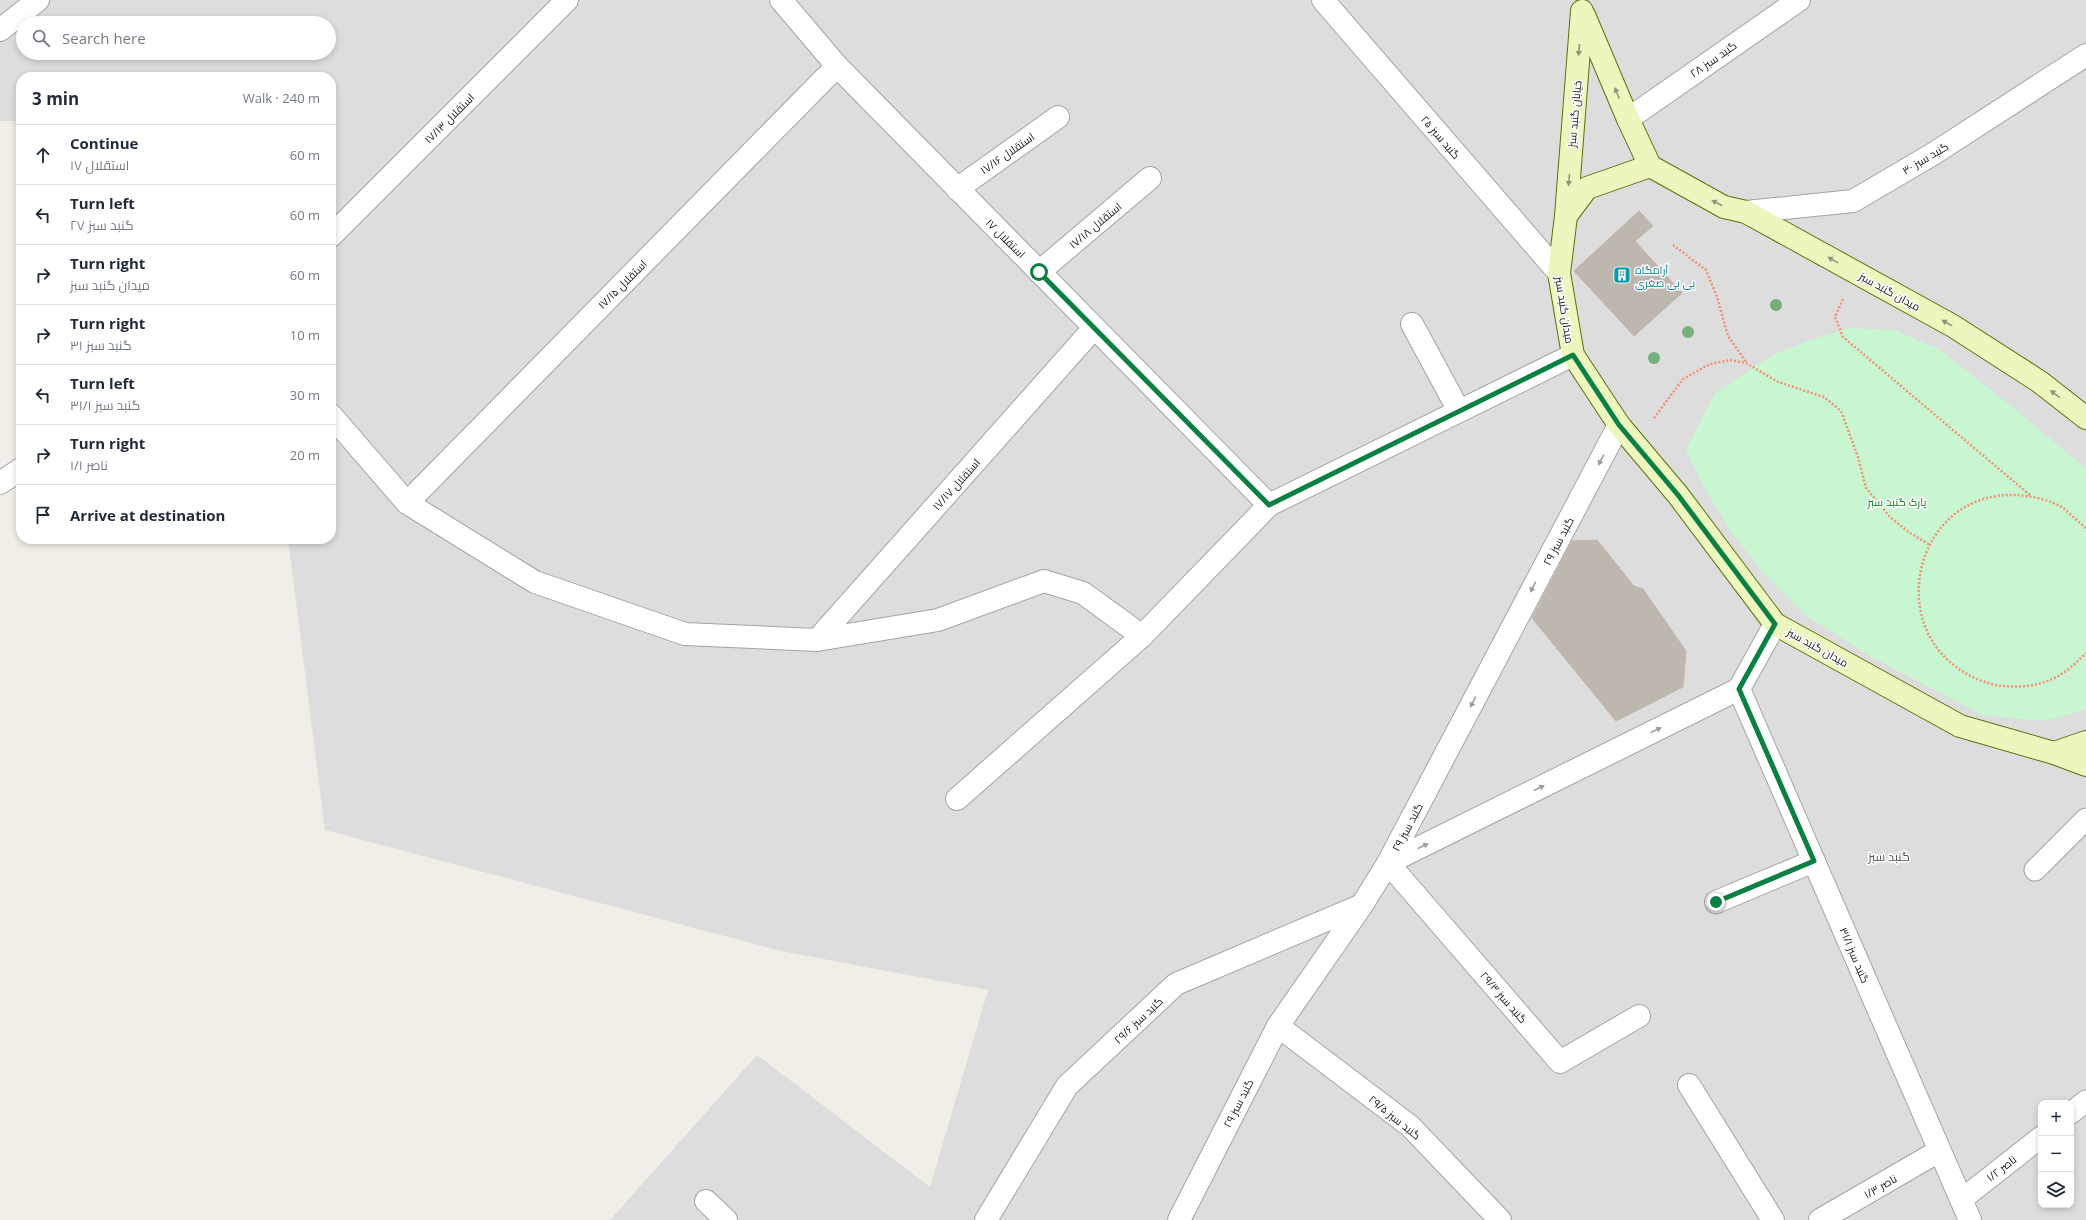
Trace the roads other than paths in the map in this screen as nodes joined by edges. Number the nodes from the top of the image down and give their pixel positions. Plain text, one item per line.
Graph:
1 (38, 0) edge
2 (567, 0) edge
3 (782, 0) edge
4 (1323, 0) edge
5 (1799, 0) edge
6 (1581, 6) edge
7 (18, 16) edge
8 (16, 17) edge
9 (0, 30) edge
10 (2086, 55) edge
11 (837, 66) junction
12 (1058, 117) dead end
13 (1628, 119) junction
14 (1650, 166) junction
15 (1150, 178) dead end
16 (957, 188) junction
17 (1746, 212) junction
18 (1566, 216) junction
19 (336, 231) edge
20 (1039, 272) junction
21 (1559, 273) junction
22 (1412, 324) dead end
23 (1094, 328) junction
24 (1573, 355) junction
25 (1459, 411) junction
26 (2086, 418) edge
27 (336, 421) edge
28 (1619, 425) junction
29 (16, 472) edge
30 (0, 483) edge
31 (407, 503) junction
32 (1269, 505) junction
33 (1775, 624) junction
34 (1142, 636) junction
35 (817, 640) junction
36 (1739, 689) junction
37 (2086, 742) edge
38 (2054, 753) junction
39 (2086, 765) edge
40 (957, 799) dead end
41 (2086, 819) edge
42 (1814, 861) junction
43 (1388, 863) junction
44 (2035, 870) dead end
45 (1716, 902) dead end
46 (1362, 905) junction
47 (1639, 1016) dead end
48 (1278, 1026) junction
49 (1689, 1085) dead end
50 (2086, 1101) edge
51 (2074, 1111) edge
52 (2038, 1139) edge
53 (1939, 1151) junction
54 (1961, 1200) junction
55 (706, 1201) dead end
56 (726, 1220) edge
57 (986, 1220) edge
58 (1179, 1220) edge
59 (1500, 1220) edge
60 (1773, 1220) edge
61 (1820, 1220) edge
62 (1970, 1220) edge

1 - 7 street
2 - 19 street, استقلال ۱۷/۱۳
3 - 11 street, استقلال ۱۷
4 - 21 street, گنبد سبز ۲۵
5 - 13 street, گنبد سبز ۲۸
13 -> 6 main road, خیابان گنبد سبز
6 -> 18 main road, خیابان گنبد سبز
8 - 9 street
10 - 17 street, گنبد سبز ۳۰
11 - 16 street, استقلال ۱۷
11 - 31 street, استقلال ۱۷/۱۵
12 - 16 street, استقلال ۱۷/۱۶
13 - 14 main road, خیابان گنبد سبز
17 -> 14 main road, میدان گنبد سبز
14 - 18 main road, میدان گنبد سبز
15 - 20 street, استقلال ۱۷/۱۸
16 - 20 street, استقلال ۱۷
26 -> 17 main road, میدان گنبد سبز
18 - 21 main road, میدان گنبد سبز
20 - 23 street, استقلال ۱۷
21 - 24 main road, میدان گنبد سبز
22 - 25 street
23 - 32 street, استقلال ۱۷
23 - 35 street, استقلال ۱۷/۱۷
24 - 25 street
24 - 28 main road, میدان گنبد سبز
25 - 32 street
27 - 31 street
28 - 33 main road, میدان گنبد سبز
28 -> 43 street, گنبد سبز ۲۹
29 - 30 street
31 - 35 street
32 - 34 street
33 - 36 street
33 - 38 main road, میدان گنبد سبز
34 - 35 street
34 - 40 street
36 - 42 street, گنبد سبز ۳۱/۱
43 -> 36 street
37 - 38 main road
38 - 39 main road
41 - 44 lane
42 - 45 street
42 - 53 street, گنبد سبز ۳۱/۱
43 - 46 street, گنبد سبز ۲۹
43 - 47 street, گنبد سبز ۲۹/۳
46 - 48 street, گنبد سبز ۲۹
46 - 57 street, گنبد سبز ۲۹/۶
48 - 58 street, گنبد سبز ۲۹
48 - 59 street, گنبد سبز ۲۹/۵
49 - 60 street
50 - 51 lane
52 - 54 lane, ناصر ۱/۲
53 - 54 street, گنبد سبز ۳۱/۱
53 - 61 street, ناصر ۱/۳
54 - 62 street, گنبد سبز ۳۱/۱
55 - 56 street

